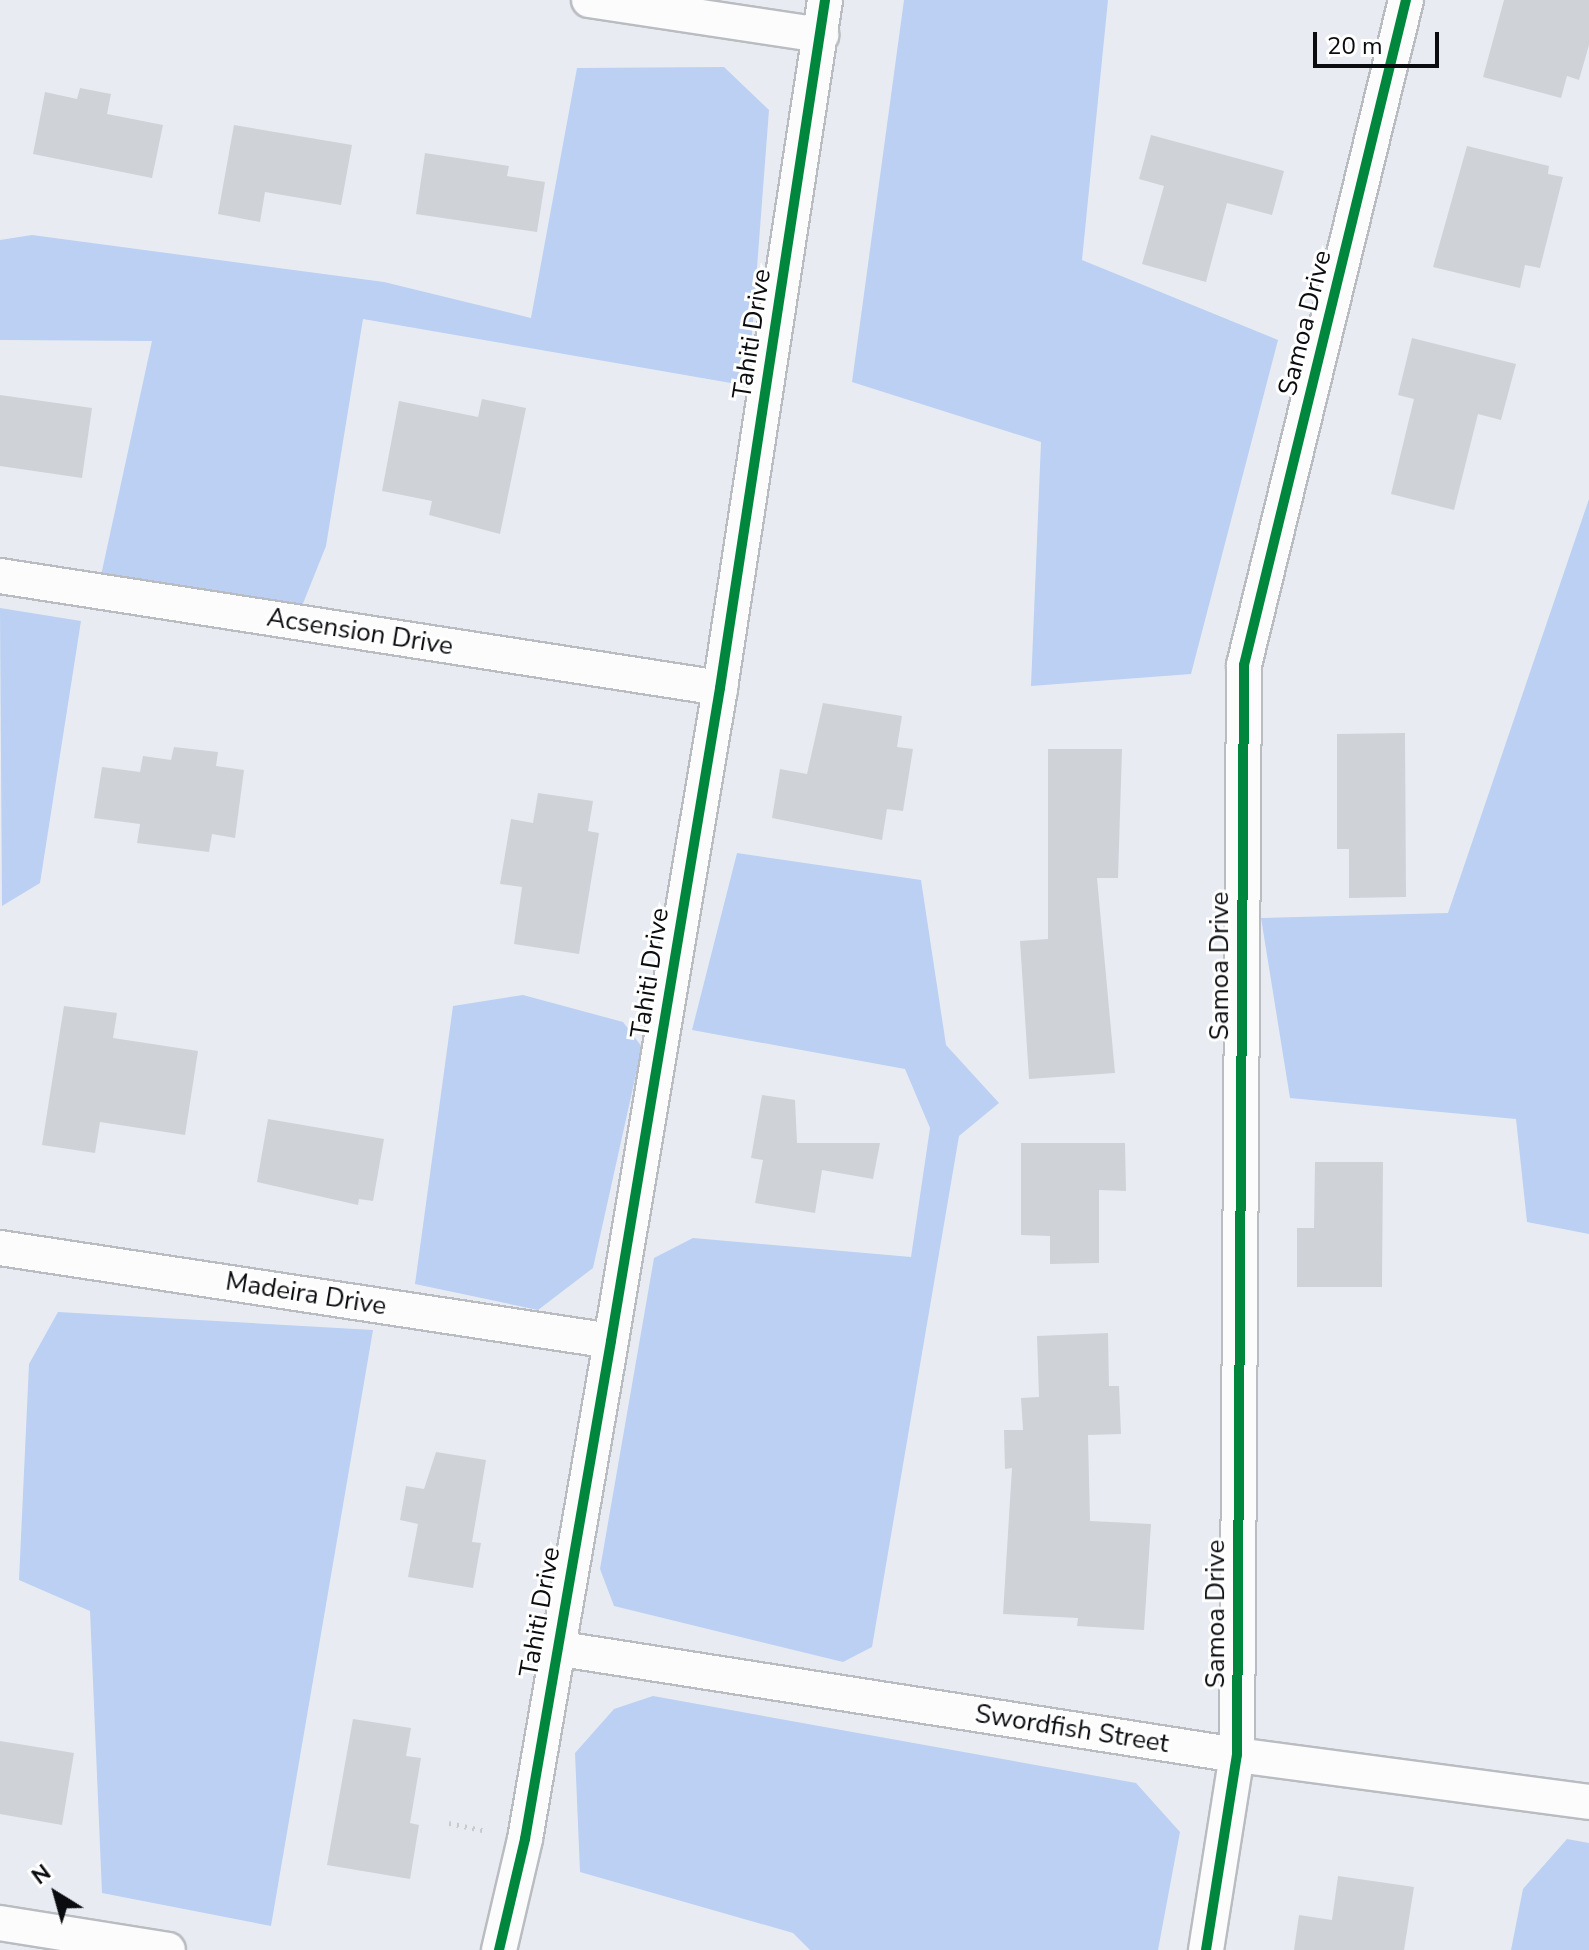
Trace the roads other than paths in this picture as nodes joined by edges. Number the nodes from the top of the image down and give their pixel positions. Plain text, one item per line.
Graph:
1 (589, 0) edge
2 (825, 0) edge
3 (1406, 0) edge
4 (821, 35) junction
5 (0, 576) edge
6 (720, 688) junction
7 (0, 1248) edge
8 (611, 1341) junction
9 (555, 1648) junction
10 (1237, 1755) junction
11 (1589, 1802) edge
12 (0, 1923) edge
13 (168, 1950) edge
14 (499, 1950) edge
15 (1206, 1950) edge

1 - 4 street
2 - 4 street, Tahiti Drive
3 - 10 street, Samoa Drive
4 - 6 street, Tahiti Drive
5 - 6 street, Acsension Drive
6 - 8 street, Tahiti Drive
7 - 8 street, Madeira Drive
8 - 9 street, Tahiti Drive
9 - 10 street, Swordfish Street
9 - 14 street, Tahiti Drive
10 - 11 street, Swordfish Street
10 - 15 street, Samoa Drive
12 - 13 street

